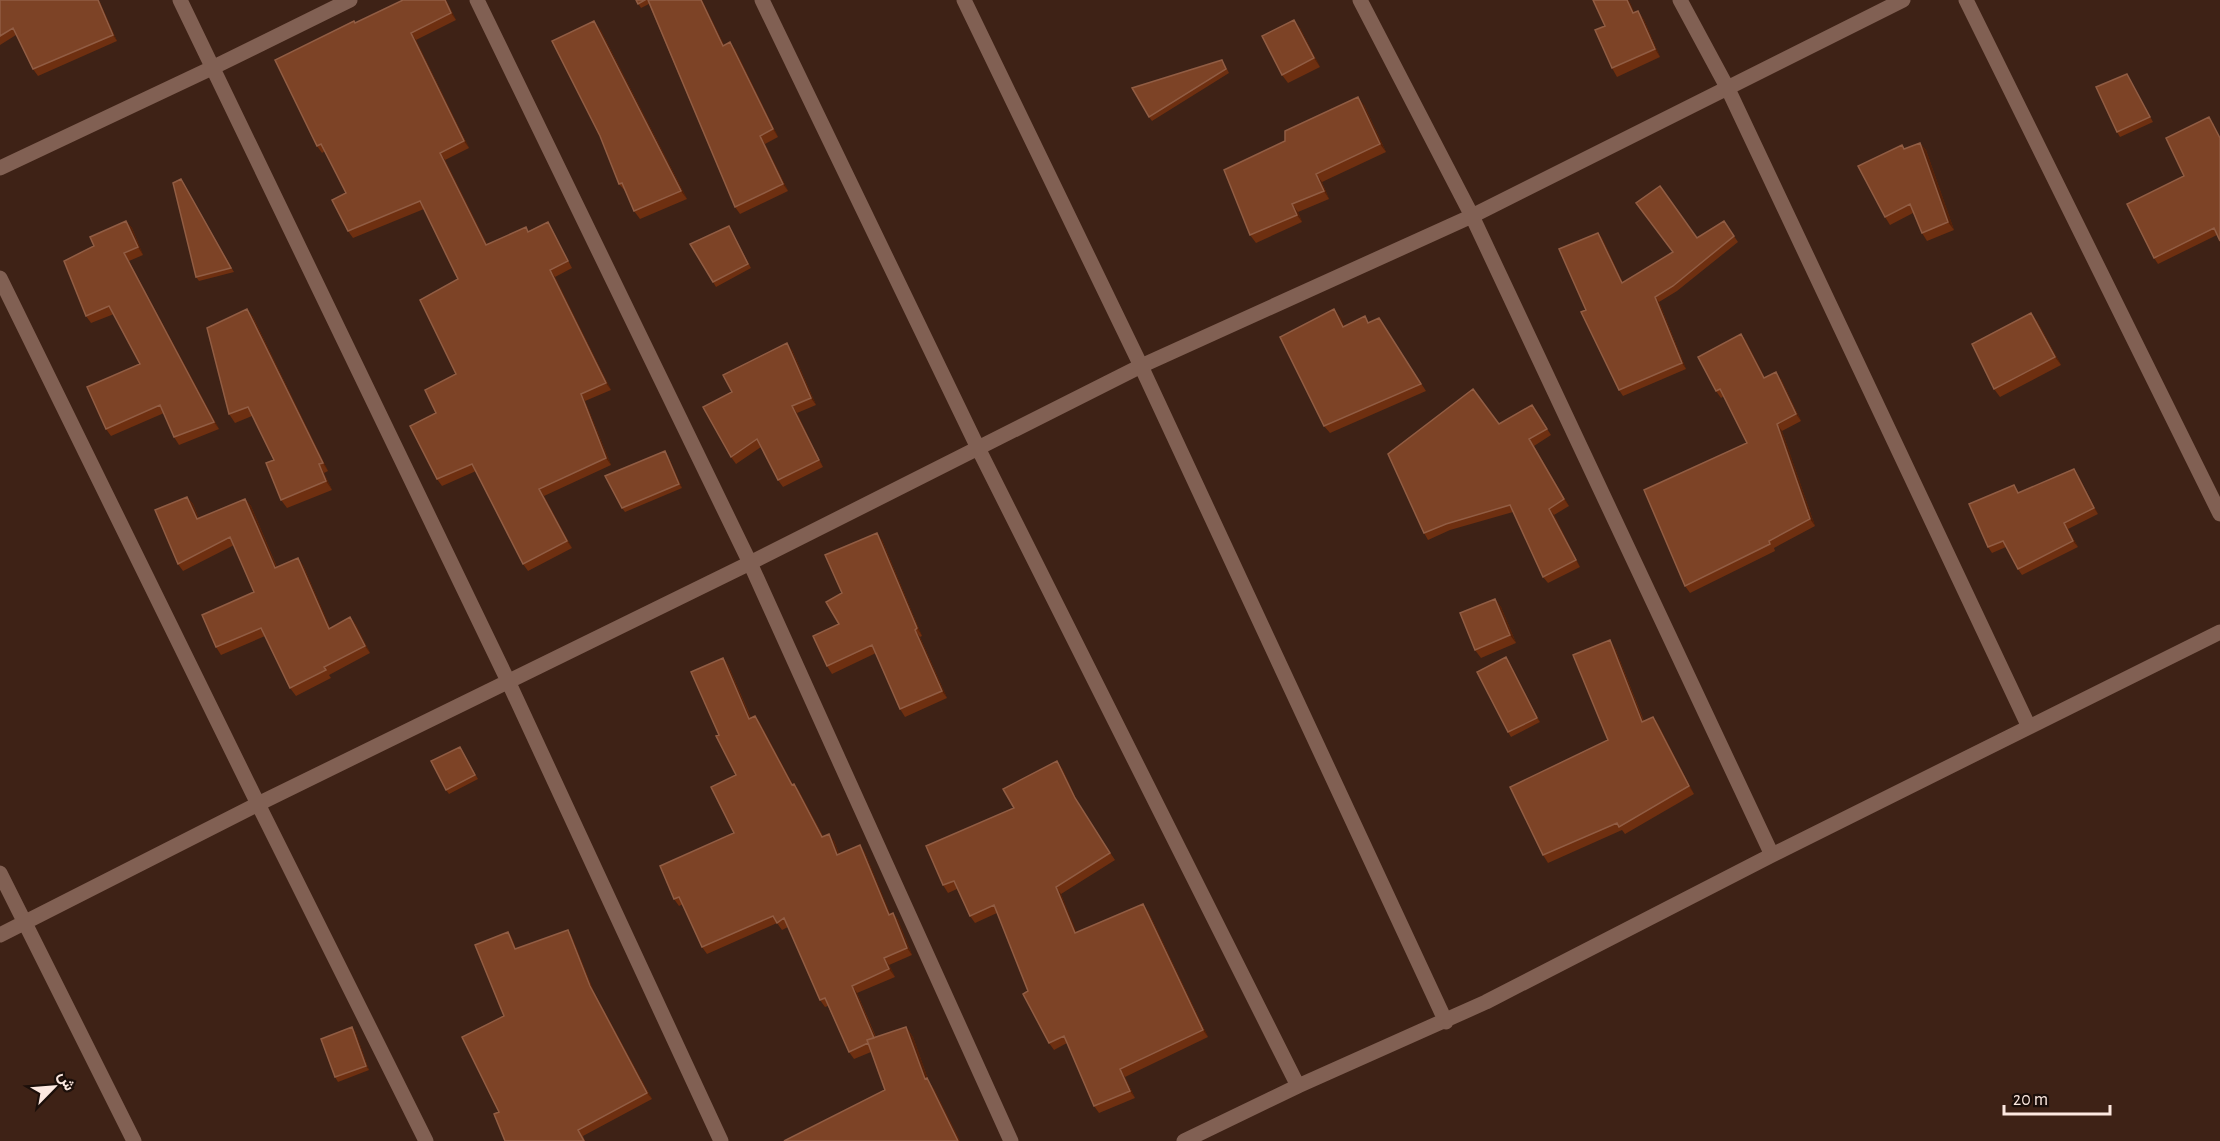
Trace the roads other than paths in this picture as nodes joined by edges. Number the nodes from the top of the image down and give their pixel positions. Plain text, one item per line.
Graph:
1 (180, 0) edge
2 (350, 0) edge
3 (477, 0) edge
4 (762, 0) edge
5 (964, 0) edge
6 (1360, 0) edge
7 (1680, 0) edge
8 (1903, 0) edge
9 (1966, 0) edge
10 (214, 68) junction
11 (1728, 89) junction
12 (0, 168) edge
13 (1472, 216) junction
14 (0, 278) edge
15 (1141, 366) junction
16 (978, 448) junction
17 (2220, 514) edge
18 (750, 563) junction
19 (2220, 632) edge
20 (508, 681) junction
21 (2029, 728) junction
22 (258, 804) junction
23 (1772, 855) junction
24 (0, 873) edge
25 (24, 922) junction
26 (0, 934) edge
27 (1446, 1022) junction
28 (1298, 1086) junction
29 (134, 1141) edge
30 (426, 1141) edge
31 (721, 1141) edge
32 (1011, 1141) edge
33 (1184, 1141) edge

1 - 10 street
2 - 10 street
3 - 18 street
4 - 16 street
5 - 15 street
6 - 13 street
7 - 11 street
8 - 11 street
9 - 17 street
10 - 12 street
10 - 20 street
11 - 13 street
11 - 21 street
13 - 15 street
13 - 23 street
14 - 22 street
15 - 16 street
15 - 27 street
16 - 18 street
16 - 28 street
18 - 20 street
18 - 32 street
19 - 21 street
20 - 22 street
20 - 31 street
21 - 23 street
22 - 25 street
22 - 30 street
23 - 27 street
24 - 25 street
25 - 26 street
25 - 29 street
27 - 28 street
28 - 33 street

